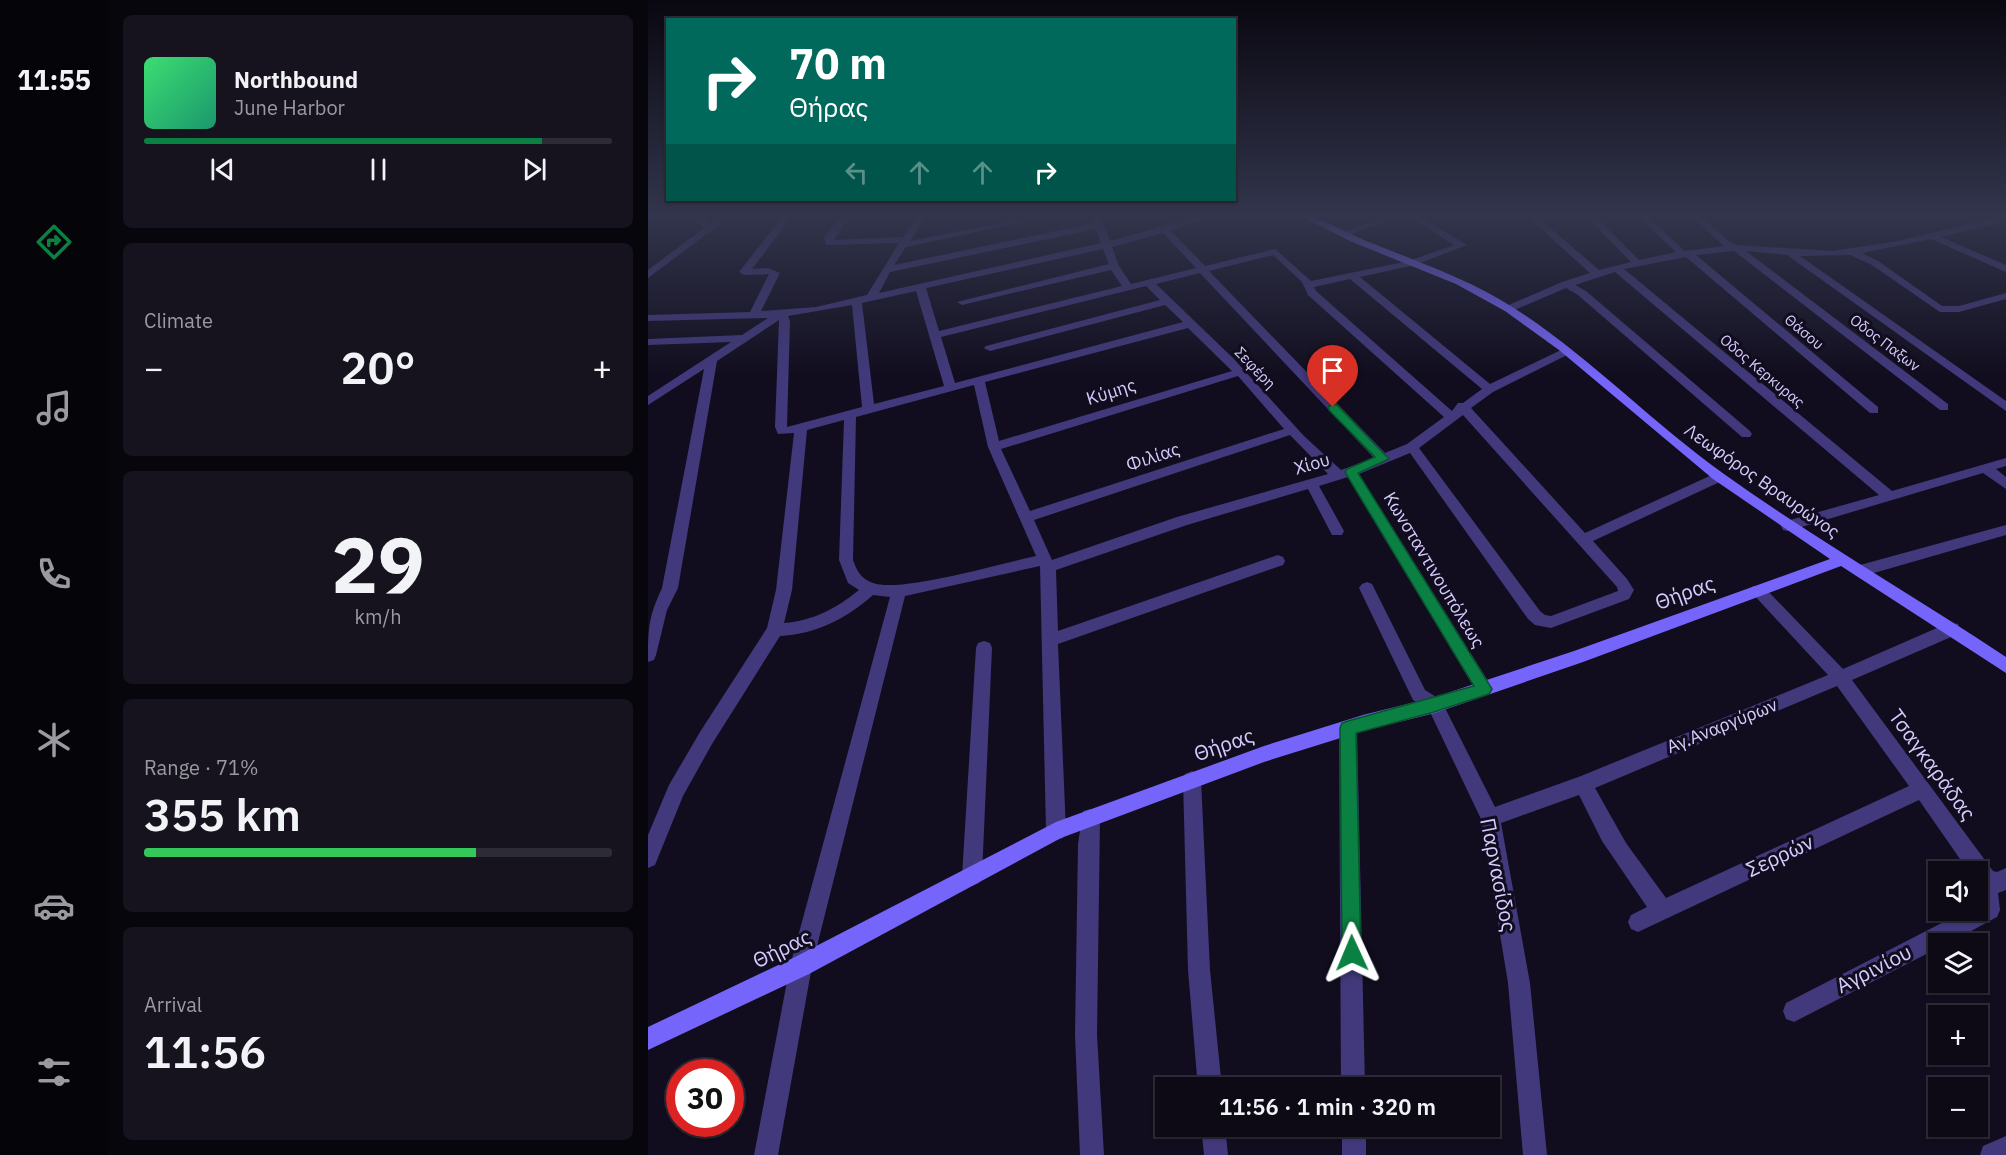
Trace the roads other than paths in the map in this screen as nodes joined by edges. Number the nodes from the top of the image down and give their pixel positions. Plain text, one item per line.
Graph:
1 (746, 269) edge
2 (891, 269) edge
3 (998, 269) edge
4 (1102, 269) edge
5 (1116, 269) edge
6 (1205, 269) edge
7 (1292, 269) edge
8 (1385, 269) edge
9 (1424, 269) edge
10 (1591, 269) edge
11 (1612, 269) edge
12 (1617, 269) edge
13 (1703, 269) edge
14 (1763, 269) edge
15 (1812, 269) edge
16 (1883, 269) edge
17 (886, 270) joint
18 (1200, 270) junction
19 (1596, 273) junction
20 (1352, 276) junction
21 (1148, 282) junction
22 (1566, 284) junction
23 (1309, 285) junction
24 (920, 287) junction
25 (1128, 287) junction
26 (2006, 296) edge
27 (871, 298) junction
28 (856, 302) junction
29 (962, 302) dead end
30 (1166, 303) junction
31 (1508, 309) junction
32 (781, 314) junction
33 (754, 315) junction
34 (648, 318) edge
35 (1189, 324) junction
36 (934, 335) junction
37 (744, 338) junction
38 (648, 342) edge
39 (990, 348) dead end
40 (1565, 352) junction
41 (712, 359) junction
42 (1240, 372) junction
43 (980, 381) junction
44 (951, 388) junction
45 (1489, 389) junction
46 (649, 400) edge
47 (1944, 407) dead end
48 (2006, 408) edge
49 (868, 409) junction
50 (1874, 410) dead end
51 (1457, 411) junction
52 (850, 415) junction
53 (801, 428) junction
54 (1293, 430) junction
55 (1746, 434) dead end
56 (994, 447) junction
57 (1412, 447) junction
58 (1383, 459) junction
59 (2006, 462) edge
60 (1984, 468) junction
61 (1345, 474) junction
62 (1719, 477) junction
63 (1311, 483) junction
64 (2006, 484) edge
65 (1889, 496) junction
66 (1024, 519) junction
67 (1788, 526) junction
68 (2006, 530) edge
69 (1337, 531) dead end
70 (1583, 540) junction
71 (1843, 560) junction
72 (1278, 561) dead end
73 (1046, 564) junction
74 (1860, 571) junction
75 (1367, 588) dead end
76 (870, 589) junction
77 (1758, 590) junction
78 (899, 592) junction
79 (1952, 629) junction
80 (775, 630) junction
81 (1051, 640) junction
82 (984, 648) dead end
83 (648, 655) edge
84 (2006, 666) edge
85 (1841, 678) junction
86 (1484, 689) junction
87 (1434, 705) junction
88 (1348, 728) junction
89 (1192, 780) junction
90 (1584, 784) junction
91 (1922, 789) junction
92 (1090, 818) junction
93 (1490, 818) junction
94 (1056, 831) junction
95 (648, 858) edge
96 (972, 876) junction
97 (1996, 878) edge
98 (1663, 911) junction
99 (1638, 922) dead end
100 (801, 966) junction
101 (1794, 1011) dead end
102 (648, 1038) edge
103 (1209, 1077) edge
104 (1353, 1077) edge
105 (1214, 1137) edge
106 (1354, 1137) edge
107 (2006, 1148) edge
108 (766, 1155) edge
109 (1092, 1155) edge
110 (1216, 1155) edge
111 (1354, 1155) edge
112 (1535, 1155) edge
113 (1992, 1155) edge

1 - 33 street
2 - 17 street
3 - 24 street
4 - 29 street
5 - 25 street
6 - 18 street
7 - 23 street
8 - 20 street
9 - 31 main road, Λεωφόρος Βραυρώνος
10 - 19 street
11 - 19 street
12 - 65 street, Οδος Κερκυρας
13 - 50 street, Θάσου
14 - 47 street, Οδος Παξων
15 - 48 street
16 - 26 street
17 - 27 street
18 - 21 street
18 - 58 street
19 - 22 street
20 - 23 street
20 - 45 street
21 - 25 street
21 - 30 street, Σεφέρη
22 - 31 street
22 - 55 street
23 - 51 street
24 - 27 street
24 - 36 street
25 - 36 street
27 - 28 street
28 - 32 street
28 - 49 street
30 - 35 street, Σεφέρη
30 - 39 street
31 - 40 main road, Λεωφόρος Βραυρώνος
32 - 33 street
32 - 37 street
32 - 53 street
33 - 34 street
35 - 42 street, Σεφέρη
35 - 43 street
36 - 44 street
37 - 38 street
37 - 41 street
40 - 45 street, Χίου
40 - 62 main road, Λεωφόρος Βραυρώνος
41 - 46 street
41 - 83 street
42 - 54 street, Σεφέρη
42 - 56 street, Κύμης
43 - 44 street
43 - 56 street
44 - 49 street
45 - 51 street, Χίου
49 - 52 street
51 - 57 street, Χίου
51 - 70 street
52 - 53 street
52 - 76 street
53 - 80 street
54 - 61 street, Σεφέρη
54 - 66 street, Φιλίας
56 - 66 street
57 - 58 street, Χίου
57 - 70 street
58 - 61 street, Χίου
59 - 60 street
60 - 64 street
60 - 65 street
61 - 63 street, Χίου
61 - 86 street, Κωνσταντινουπόλεως
62 - 67 main road, Λεωφόρος Βραυρώνος
62 - 70 street
63 - 69 street
63 - 73 street, Χίου
65 - 67 street
66 - 73 street
67 - 71 main road, Λεωφόρος Βραυρώνος
68 - 74 street
71 - 74 main road, Λεωφόρος Βραυρώνος
71 - 77 main road, Θήρας
72 - 81 street
73 - 78 street, Χίου
73 - 81 street
74 - 79 main road, Λεωφόρος Βραυρώνος
75 - 87 street, Παρνασίδος
76 - 78 street, Χίου
76 - 80 street
77 - 85 street, Τσαγκαράδας
77 - 86 main road, Θήρας
78 - 100 street
79 - 84 main road, Λεωφόρος Βραυρώνος
79 - 85 street, Αγ.Αναργύρων
80 - 95 street
81 - 94 street
82 - 96 street
85 - 90 street, Αγ.Αναργύρων
85 - 91 street, Τσαγκαράδας
86 - 87 main road, Θήρας
87 - 88 main road, Θήρας
87 - 93 street, Παρνασίδος
88 - 89 main road, Θήρας
88 - 104 street
89 - 92 main road, Θήρας
89 - 103 street
90 - 93 street, Αγ.Αναργύρων
90 - 98 street
91 - 97 street, Τσαγκαράδας
91 - 98 street, Σερρών
92 - 94 main road, Θήρας
92 - 109 street
93 - 112 street, Παρνασίδος
94 - 96 main road, Θήρας
96 - 100 main road, Θήρας
97 - 101 street, Αγρινίου
98 - 99 street, Σερρών
100 - 102 main road, Θήρας
100 - 108 street
105 - 110 street
106 - 111 street
107 - 113 street

